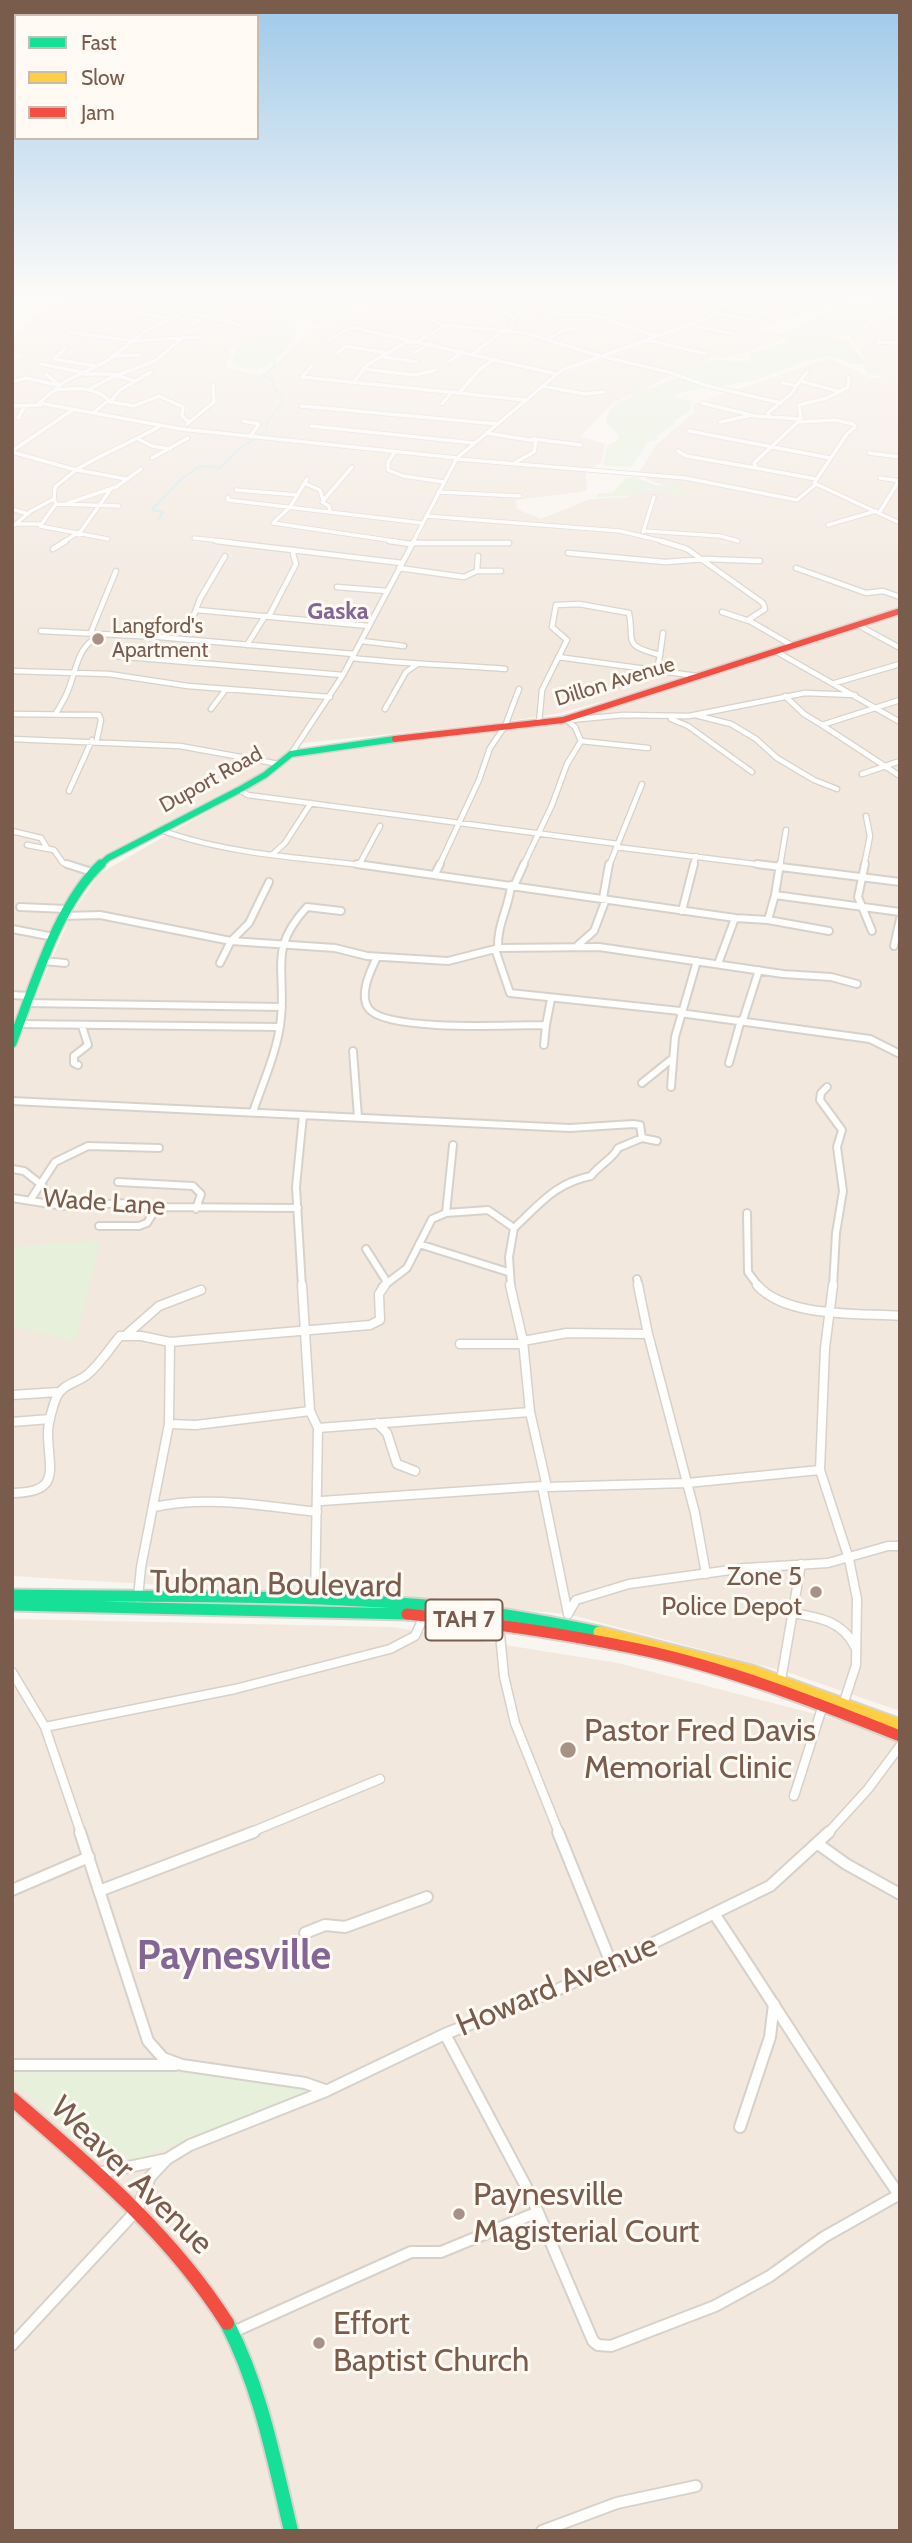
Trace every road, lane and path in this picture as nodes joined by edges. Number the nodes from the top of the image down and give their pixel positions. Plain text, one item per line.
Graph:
1 (22, 411) edge
2 (73, 411) edge
3 (81, 411) edge
4 (183, 411) edge
5 (203, 411) edge
6 (367, 411) edge
7 (514, 411) edge
8 (735, 411) edge
9 (770, 411) edge
10 (799, 411) edge
11 (94, 412) joint
12 (755, 416) junction
13 (770, 417) junction
14 (18, 418) dead end
15 (243, 421) dead end
16 (800, 421) junction
17 (189, 422) junction
18 (720, 422) dead end
19 (498, 424) junction
20 (160, 426) junction
21 (311, 426) dead end
22 (181, 429) junction
23 (689, 431) dead end
24 (486, 433) junction
25 (250, 437) junction
26 (188, 438) dead end
27 (138, 439) junction
28 (532, 439) junction
29 (474, 443) junction
30 (581, 445) dead end
31 (770, 447) junction
32 (170, 449) junction
33 (678, 451) dead end
34 (12, 452) edge
35 (396, 452) junction
36 (869, 453) dead end
37 (900, 457) edge
38 (152, 458) dead end
39 (457, 458) junction
40 (699, 458) junction
41 (831, 458) junction
42 (515, 462) junction
43 (688, 462) dead end
44 (352, 467) dead end
45 (756, 468) junction
46 (141, 469) dead end
47 (76, 470) junction
48 (880, 478) dead end
49 (126, 479) junction
50 (899, 481) edge
51 (444, 482) junction
52 (815, 482) junction
53 (111, 489) junction
54 (236, 490) dead end
55 (331, 491) junction
56 (322, 492) junction
57 (438, 492) junction
58 (298, 495) junction
59 (520, 496) dead end
60 (228, 497) dead end
61 (654, 497) dead end
62 (323, 500) junction
63 (55, 501) junction
64 (68, 503) junction
65 (100, 506) junction
66 (119, 506) dead end
67 (290, 507) junction
68 (12, 509) edge
69 (330, 511) junction
70 (878, 512) junction
71 (28, 514) junction
72 (426, 516) junction
73 (900, 516) edge
74 (892, 519) junction
75 (422, 523) junction
76 (900, 523) edge
77 (41, 524) junction
78 (14, 525) edge
79 (828, 525) dead end
80 (78, 533) junction
81 (642, 533) junction
82 (679, 535) junction
83 (194, 538) dead end
84 (108, 539) dead end
85 (738, 541) dead end
86 (509, 543) dead end
87 (411, 544) junction
88 (53, 549) dead end
89 (687, 549) junction
90 (295, 550) junction
91 (568, 553) dead end
92 (225, 556) dead end
93 (478, 556) dead end
94 (699, 559) junction
95 (760, 561) dead end
96 (400, 565) junction
97 (796, 568) dead end
98 (116, 571) dead end
99 (477, 571) junction
100 (501, 571) dead end
101 (337, 587) dead end
102 (387, 591) junction
103 (900, 597) edge
104 (611, 601) dead end
105 (197, 610) junction
106 (612, 610) junction
107 (900, 611) edge
108 (722, 612) dead end
109 (267, 616) junction
110 (192, 620) dead end
111 (749, 621) junction
112 (858, 625) junction
113 (369, 626) junction
114 (41, 631) dead end
115 (91, 632) junction
116 (663, 633) dead end
117 (101, 635) junction
118 (361, 641) junction
119 (247, 645) junction
120 (404, 646) dead end
121 (793, 646) junction
122 (900, 648) edge
123 (777, 652) junction
124 (660, 655) junction
125 (115, 656) dead end
126 (353, 656) junction
127 (558, 657) junction
128 (900, 664) edge
129 (416, 665) junction
130 (505, 669) dead end
131 (657, 670) junction
132 (12, 671) edge
133 (72, 672) junction
134 (343, 675) junction
135 (698, 676) junction
136 (835, 683) junction
137 (226, 689) junction
138 (519, 689) dead end
139 (855, 695) junction
140 (785, 696) junction
141 (330, 697) junction
142 (900, 700) edge
143 (874, 706) junction
144 (211, 709) dead end
145 (384, 709) dead end
146 (12, 713) edge
147 (56, 713) junction
148 (694, 715) junction
149 (664, 717) junction
150 (566, 720) junction
151 (900, 722) edge
152 (539, 723) junction
153 (822, 725) junction
154 (505, 726) junction
155 (14, 739) edge
156 (95, 739) junction
157 (581, 741) junction
158 (12, 748) edge
159 (648, 748) dead end
160 (291, 754) junction
161 (900, 761) edge
162 (279, 764) junction
163 (884, 767) junction
164 (752, 772) dead end
165 (862, 774) dead end
166 (900, 776) edge
167 (642, 784) dead end
168 (837, 789) dead end
169 (239, 790) junction
170 (69, 792) dead end
171 (311, 803) junction
172 (866, 817) dead end
173 (459, 823) junction
174 (380, 825) dead end
175 (161, 830) junction
176 (786, 830) dead end
177 (12, 831) edge
178 (538, 834) junction
179 (27, 845) dead end
180 (617, 845) junction
181 (48, 848) junction
182 (273, 854) junction
183 (696, 856) junction
184 (359, 864) junction
185 (780, 866) junction
186 (92, 872) junction
187 (435, 874) junction
188 (862, 876) junction
189 (269, 882) dead end
190 (900, 882) edge
191 (512, 885) junction
192 (775, 895) junction
193 (605, 899) junction
194 (859, 906) junction
195 (20, 907) dead end
196 (341, 911) dead end
197 (682, 911) junction
198 (64, 912) junction
199 (900, 912) edge
200 (735, 918) junction
201 (768, 919) junction
202 (900, 919) edge
203 (12, 929) edge
204 (829, 931) dead end
205 (872, 931) dead end
206 (54, 937) junction
207 (898, 937) edge
208 (231, 941) junction
209 (281, 945) junction
210 (577, 945) junction
211 (894, 946) dead end
212 (496, 949) junction
213 (377, 957) junction
214 (43, 961) junction
215 (696, 961) junction
216 (65, 963) dead end
217 (220, 963) dead end
218 (719, 964) junction
219 (759, 970) junction
220 (857, 984) dead end
221 (12, 995) edge
222 (28, 999) junction
223 (551, 999) junction
224 (282, 1007) junction
225 (680, 1012) junction
226 (742, 1020) junction
227 (18, 1024) junction
228 (546, 1025) junction
229 (82, 1026) junction
230 (277, 1027) junction
231 (13, 1039) edge
232 (544, 1045) dead end
233 (354, 1051) dead end
234 (900, 1054) edge
235 (673, 1058) junction
236 (729, 1063) dead end
237 (78, 1065) dead end
238 (642, 1083) dead end
239 (671, 1087) dead end
240 (827, 1087) dead end
241 (12, 1101) edge
242 (253, 1112) junction
243 (303, 1115) junction
244 (358, 1117) junction
245 (642, 1138) junction
246 (657, 1141) dead end
247 (453, 1145) dead end
248 (159, 1149) dead end
249 (12, 1169) edge
250 (118, 1182) dead end
251 (43, 1186) junction
252 (12, 1198) edge
253 (31, 1199) junction
254 (158, 1208) junction
255 (196, 1209) junction
256 (298, 1209) junction
257 (446, 1213) junction
258 (747, 1213) dead end
259 (99, 1226) dead end
260 (514, 1228) junction
261 (419, 1244) junction
262 (366, 1249) dead end
263 (508, 1272) junction
264 (637, 1279) dead end
265 (387, 1282) junction
266 (201, 1290) dead end
267 (831, 1312) junction
268 (900, 1316) edge
269 (304, 1332) junction
270 (648, 1334) junction
271 (126, 1336) junction
272 (170, 1342) junction
273 (523, 1342) junction
274 (460, 1344) dead end
275 (59, 1392) junction
276 (12, 1395) edge
277 (310, 1411) junction
278 (530, 1412) junction
279 (50, 1419) junction
280 (12, 1422) edge
281 (377, 1423) junction
282 (169, 1424) junction
283 (318, 1429) junction
284 (820, 1470) junction
285 (415, 1471) dead end
286 (687, 1483) junction
287 (545, 1487) junction
288 (12, 1493) edge
289 (321, 1501) dead end
290 (154, 1507) junction
291 (317, 1512) junction
292 (900, 1546) edge
293 (849, 1559) junction
294 (800, 1564) junction
295 (706, 1574) junction
296 (12, 1595) edge
297 (138, 1598) junction
298 (314, 1600) junction
299 (12, 1605) edge
300 (792, 1613) junction
301 (425, 1614) junction
302 (568, 1614) junction
303 (499, 1624) junction
304 (567, 1625) junction
305 (856, 1648) junction
306 (12, 1672) edge
307 (781, 1681) junction
308 (844, 1703) junction
309 (823, 1705) junction
310 (900, 1725) edge
311 (45, 1727) junction
312 (900, 1736) edge
313 (900, 1746) edge
314 (380, 1779) dead end
315 (794, 1796) dead end
316 (818, 1844) junction
317 (89, 1857) junction
318 (12, 1890) edge
319 (99, 1891) junction
320 (900, 1894) edge
321 (427, 1897) dead end
322 (715, 1915) junction
323 (305, 1933) dead end
324 (611, 1964) junction
325 (774, 2004) junction
326 (445, 2034) junction
327 (12, 2065) edge
328 (182, 2065) junction
329 (326, 2091) junction
330 (12, 2099) edge
331 (740, 2127) dead end
332 (167, 2159) junction
333 (95, 2173) junction
334 (899, 2194) edge
335 (137, 2210) junction
336 (538, 2212) junction
337 (233, 2332) junction
338 (12, 2345) edge
339 (696, 2486) dead end
340 (291, 2531) edge
341 (542, 2531) edge

1 - 14 street
2 - 34 street
3 - 11 street
4 - 17 street
5 - 17 street
6 - 19 street
7 - 19 street, Duport Road
8 - 12 street
9 - 13 street
10 - 16 street
11 - 20 street
12 - 13 street
12 - 18 street
13 - 16 street
15 - 25 street
16 - 31 street
16 - 41 street
17 - 22 street
19 - 24 street, Duport Road
20 - 22 street
20 - 27 street
21 - 29 street
22 - 25 street
23 - 31 street
24 - 28 street
24 - 29 street, Duport Road
25 - 35 street
26 - 32 street
27 - 32 street
27 - 47 street
28 - 30 street
28 - 42 street
29 - 39 street, Duport Road
31 - 41 street
31 - 45 street
32 - 38 street
33 - 40 street
34 - 47 street
35 - 39 street
35 - 51 street
36 - 37 street
39 - 42 street
39 - 51 street, Duport Road
40 - 43 street
40 - 45 street
41 - 52 street
42 - 52 street
44 - 55 street
45 - 52 street
46 - 49 street
47 - 49 street
47 - 63 street
48 - 50 street
49 - 53 street
50 - 70 street
51 - 57 street, Duport Road
52 - 70 street
53 - 64 street
53 - 65 street
54 - 58 street
55 - 56 street
55 - 62 street
56 - 58 street
56 - 62 street
57 - 59 street
57 - 72 street, Duport Road
58 - 67 street
60 - 67 street
61 - 81 street
62 - 69 street
63 - 64 street
63 - 71 street
63 - 77 street
64 - 65 street
65 - 66 street
65 - 80 street
67 - 69 street
67 - 87 street
68 - 71 street
69 - 75 street
70 - 74 street
70 - 79 street
71 - 78 street
72 - 75 street, Duport Road
72 - 81 street
73 - 74 street
74 - 76 street
75 - 87 street, Duport Road
77 - 78 street
77 - 80 street
80 - 84 street
80 - 88 street
81 - 82 street
81 - 89 street
82 - 85 street
82 - 89 street
83 - 90 street
86 - 87 street
87 - 96 street, Duport Road
89 - 94 street
90 - 96 street
90 - 109 street
91 - 94 street
92 - 105 street
93 - 99 street
94 - 95 street
94 - 111 street
96 - 99 street
96 - 102 street, Duport Road
97 - 103 street
98 - 115 street
99 - 100 street
101 - 102 street
102 - 113 street, Duport Road
104 - 106 street
105 - 109 street
105 - 110 street
106 - 124 street
106 - 127 street
107 - 112 main road, Dillon Avenue
108 - 111 street
109 - 113 street
109 - 119 street
111 - 121 street
112 - 121 main road, Dillon Avenue
112 - 122 street
113 - 118 street, Duport Road
114 - 115 street
115 - 117 street
116 - 124 street
117 - 119 street
117 - 133 street
118 - 120 street
118 - 126 street, Duport Road
119 - 126 street
121 - 123 main road, Dillon Avenue
123 - 135 main road, Dillon Avenue
123 - 136 street
124 - 131 street
125 - 134 street
126 - 129 street
126 - 134 street, Duport Road
127 - 131 street
127 - 152 street
128 - 136 street
129 - 130 street
129 - 145 street
131 - 135 street
132 - 133 street
133 - 137 street
133 - 147 street
134 - 141 street, Duport Road
135 - 150 main road, Dillon Avenue
136 - 139 street
137 - 141 street
137 - 144 street
138 - 154 street
139 - 140 street
139 - 143 street
140 - 148 street
140 - 153 street
141 - 160 street, Duport Road
142 - 143 street
143 - 151 street
143 - 153 street
146 - 147 street
147 - 156 street
148 - 149 street
148 - 168 street
149 - 150 street
149 - 164 street
150 - 152 main road, Dillon Avenue
150 - 157 street
152 - 154 main road, Dillon Avenue
153 - 163 street
154 - 160 main road, Dillon Avenue
154 - 173 street
155 - 156 street
155 - 158 street
156 - 162 street
156 - 170 street
157 - 159 street
157 - 178 street
160 - 162 main road, Duport Road
161 - 163 street
162 - 169 main road, Duport Road
163 - 165 street
163 - 166 street
167 - 180 street
169 - 171 street
169 - 175 main road, Duport Road
171 - 173 street
171 - 182 street
172 - 188 street
173 - 178 street
173 - 187 street
174 - 184 street
175 - 182 street
175 - 186 main road, Duport Road
176 - 185 street
177 - 181 street
178 - 180 street
178 - 191 street
179 - 181 street
180 - 183 street
180 - 193 street
181 - 186 street
182 - 184 street
183 - 185 street
183 - 197 street
184 - 187 street
185 - 188 street
185 - 192 street
186 - 198 main road, Duport Road
187 - 191 street
188 - 190 street
188 - 194 street
189 - 208 street
191 - 193 street
191 - 212 street
192 - 194 street
192 - 201 street
193 - 197 street
193 - 210 street
194 - 199 street
194 - 205 street
195 - 198 street
196 - 209 street
197 - 200 street
198 - 206 main road, Duport Road
198 - 208 street
200 - 201 street
200 - 218 street
201 - 204 street
202 - 207 street
203 - 206 street
206 - 214 main road, Duport Road
207 - 211 street
208 - 209 street
208 - 217 street
209 - 213 street
209 - 224 street
210 - 212 street
210 - 215 street
212 - 213 street
212 - 223 street
213 - 228 street
214 - 216 street
214 - 222 main road, Duport Road
215 - 218 street
215 - 225 street
218 - 219 street
219 - 220 street
219 - 226 street
221 - 222 street
222 - 224 street
222 - 227 main road, Duport Road
223 - 225 street
223 - 228 street
224 - 230 street
225 - 226 street
225 - 235 street
226 - 234 street
226 - 236 street
227 - 229 street
227 - 231 main road, Duport Road
228 - 232 street
229 - 230 street
229 - 237 street
230 - 242 street
233 - 244 street
235 - 238 street
235 - 239 street
240 - 267 street
241 - 242 street
242 - 243 street
243 - 244 street
243 - 256 street
244 - 245 street
245 - 246 street
245 - 260 street
247 - 257 street
248 - 251 street
249 - 251 street
250 - 255 street
251 - 253 street
252 - 253 street, Wade Lane
253 - 254 street, Wade Lane
254 - 255 street, Wade Lane
254 - 259 street
255 - 256 street, Wade Lane
256 - 269 street
257 - 260 street
257 - 261 street
258 - 267 street
260 - 263 street
261 - 263 street
261 - 265 street
262 - 265 street
263 - 273 street
264 - 270 street
265 - 269 street
266 - 271 street
267 - 268 street
267 - 284 street
269 - 272 street
269 - 277 street
270 - 273 street
270 - 286 street
271 - 272 street
271 - 275 street
272 - 282 street
273 - 274 street
273 - 278 street
275 - 276 street
275 - 279 street
277 - 282 street
277 - 283 street
278 - 281 street
278 - 287 street
279 - 280 street
279 - 288 street
281 - 283 street
281 - 285 street
282 - 290 street
283 - 291 street
284 - 286 street
284 - 293 street
286 - 287 street
286 - 295 street
287 - 289 street
287 - 302 street
290 - 291 street
290 - 297 street
291 - 298 street
292 - 293 street
293 - 294 street
293 - 305 street
294 - 295 street
294 - 300 street
295 - 302 street
296 - 297 main road, Tubman Boulevard / TAH 7
297 - 298 main road, Tubman Boulevard / TAH 7
298 - 304 main road, Tubman Boulevard / TAH 7
299 - 301 main road, Tubman Boulevard / TAH 7
300 - 305 street
300 - 307 street
301 - 303 main road, Tubman Boulevard / TAH 7
301 - 311 street
302 - 304 street
303 - 309 main road, Tubman Boulevard / TAH 7
303 - 324 street
304 - 307 main road, Tubman Boulevard / TAH 7
305 - 308 street
306 - 311 street
307 - 308 main road, Tubman Boulevard / TAH 7
308 - 310 main road, Tubman Boulevard / TAH 7
309 - 312 main road, Tubman Boulevard / TAH 7
309 - 315 street
311 - 317 street
313 - 316 street, Howard Avenue
314 - 319 street
316 - 320 street
316 - 322 street, Howard Avenue
317 - 318 street
317 - 319 street
319 - 328 street
321 - 323 street
322 - 324 street, Howard Avenue
322 - 325 street
324 - 326 street, Howard Avenue
325 - 331 street
325 - 334 street
326 - 329 street, Howard Avenue
326 - 336 street
327 - 328 street
328 - 329 street
329 - 332 street, Howard Avenue
330 - 333 main road, Weaver Avenue
332 - 333 street, Howard Avenue
332 - 335 street, Howard Avenue
333 - 335 main road, Weaver Avenue
334 - 336 street
335 - 337 main road, Weaver Avenue
335 - 338 street
336 - 337 street
337 - 340 main road, Weaver Avenue
339 - 341 street

